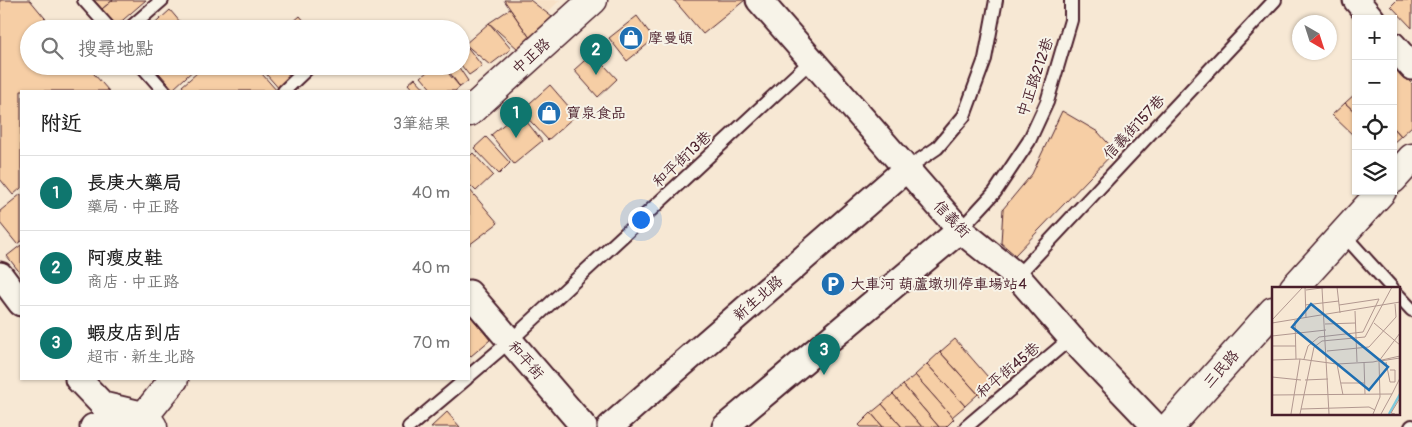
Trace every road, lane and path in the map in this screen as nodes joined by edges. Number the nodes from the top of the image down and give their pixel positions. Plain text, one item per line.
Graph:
1 (84, 0) edge
2 (162, 0) edge
3 (759, 0) edge
4 (996, 0) edge
5 (1071, 0) edge
6 (1275, 0) edge
7 (1356, 0) edge
8 (588, 2) edge
9 (1369, 15) edge
10 (102, 20) edge
11 (139, 20) edge
12 (1397, 50) edge
13 (811, 61) junction
14 (1412, 67) edge
15 (150, 75) edge
16 (301, 75) edge
17 (163, 90) edge
18 (285, 90) edge
19 (470, 111) edge
20 (1412, 158) edge
21 (906, 169) junction
22 (1397, 174) edge
23 (1378, 195) edge
24 (960, 230) junction
25 (1343, 234) junction
26 (0, 275) edge
27 (1017, 276) junction
28 (1295, 287) edge
29 (1391, 287) edge
30 (470, 294) edge
31 (1400, 297) edge
32 (20, 302) edge
33 (1412, 310) edge
34 (1272, 312) edge
35 (1072, 338) junction
36 (510, 341) junction
37 (470, 375) edge
38 (79, 380) edge
39 (173, 380) edge
40 (465, 380) edge
41 (145, 423) edge
42 (93, 427) edge
43 (409, 427) edge
44 (584, 427) edge
45 (610, 427) edge
46 (725, 427) edge
47 (966, 427) edge
48 (1156, 427) edge
49 (1169, 427) edge

1 - 10 lane
2 - 11 lane
3 - 13 street, 信義街
4 - 21 lane
5 - 24 lane, 中正路212巷
6 - 27 lane, 信義街157巷
7 - 9 street
8 - 19 street, 中正路
12 - 14 street
13 - 21 street, 信義街
13 - 36 lane, 和平街13巷
15 - 17 lane
16 - 18 lane
20 - 22 street
21 - 24 street, 信義街
21 - 45 street, 新生北路
23 - 25 street
24 - 27 street, 信義街
24 - 46 street
25 - 28 street
25 - 29 lane
26 - 32 street
27 - 35 street, 信義街
30 - 36 street, 和平街
31 - 33 lane
34 - 49 street, 三民路
35 - 47 lane, 和平街45巷
35 - 48 street, 信義街
36 - 37 lane, 和平街13巷
36 - 44 street, 和平街
38 - 41 street
39 - 41 street
40 - 43 lane
41 - 42 street

